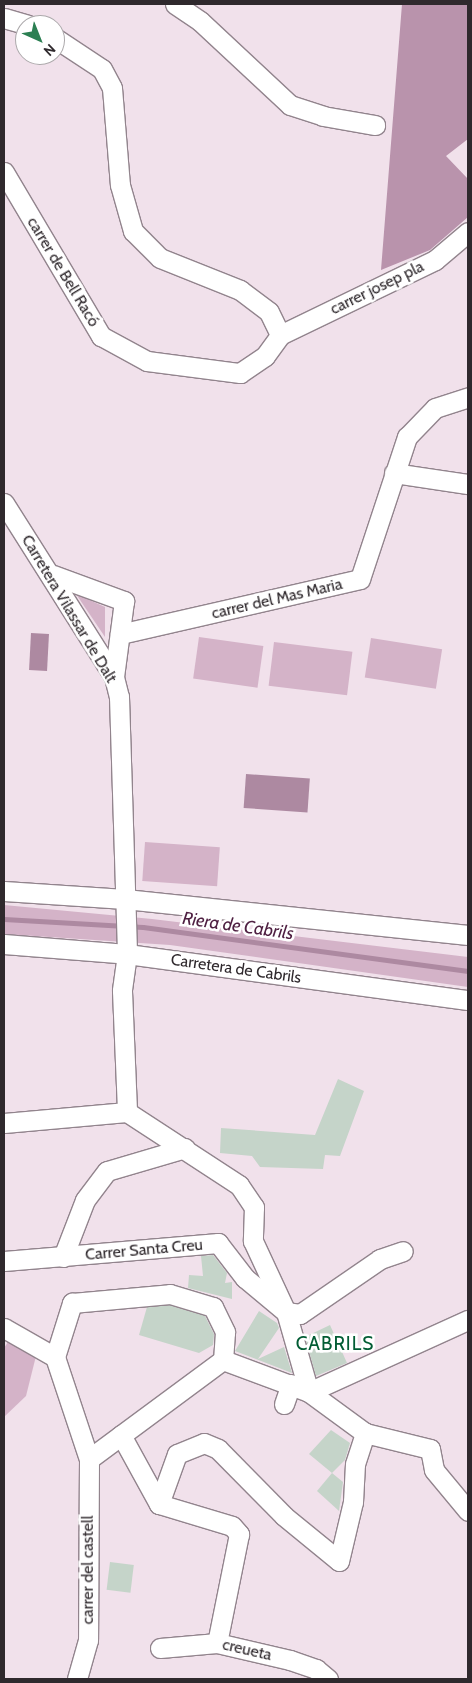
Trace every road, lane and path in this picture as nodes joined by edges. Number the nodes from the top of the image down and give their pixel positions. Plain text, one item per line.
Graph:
1 (174, 4) edge
2 (65, 45) edge
3 (375, 125) dead end
4 (4, 172) edge
5 (468, 232) edge
6 (280, 335) junction
7 (468, 397) edge
8 (394, 473) junction
9 (468, 484) edge
10 (4, 503) edge
11 (53, 575) junction
12 (120, 634) junction
13 (114, 677) junction
14 (4, 891) edge
15 (125, 906) junction
16 (468, 935) edge
17 (4, 944) edge
18 (127, 949) junction
19 (468, 1000) edge
20 (127, 1112) junction
21 (4, 1123) edge
22 (185, 1148) junction
23 (403, 1251) dead end
24 (63, 1257) junction
25 (4, 1261) edge
26 (286, 1312) junction
27 (468, 1320) edge
28 (4, 1328) edge
29 (55, 1357) junction
30 (223, 1360) junction
31 (291, 1384) junction
32 (308, 1392) junction
33 (284, 1404) dead end
34 (365, 1433) junction
35 (121, 1435) junction
36 (89, 1459) junction
37 (159, 1504) junction
38 (468, 1511) edge
39 (216, 1643) junction
40 (160, 1648) dead end
41 (78, 1679) edge
42 (328, 1679) edge

1 - 3 street
2 - 6 street
4 - 6 street, carrer de Bell Racó
5 - 6 street, carrer josep pla
7 - 8 street, carrer del Mas Maria
8 - 9 street
8 - 12 street, carrer del Mas Maria
10 - 11 street, Carretera Vilassar de Dalt
11 - 12 street
11 - 13 street, Carretera Vilassar de Dalt
12 - 13 street
13 - 15 street, Carretera Vilassar de Dalt
14 - 15 street
15 - 16 street
15 - 18 street
17 - 18 street, Carretera de Cabrils
18 - 19 street, Carretera de Cabrils
18 - 20 street
20 - 21 street
20 - 22 street
22 - 24 street
22 - 26 street
23 - 26 street
24 - 25 street, Carrer Santa Creu
24 - 26 street, Carrer Santa Creu
26 - 32 street
27 - 32 street
28 - 29 street
29 - 30 street
29 - 36 street, carrer del castell
30 - 31 street
30 - 35 street
31 - 32 street
31 - 33 street
32 - 34 street
34 - 37 street
34 - 38 street
35 - 36 street
35 - 37 street
36 - 41 street, carrer del castell
37 - 39 street
39 - 40 street, creueta
39 - 42 street, creueta

